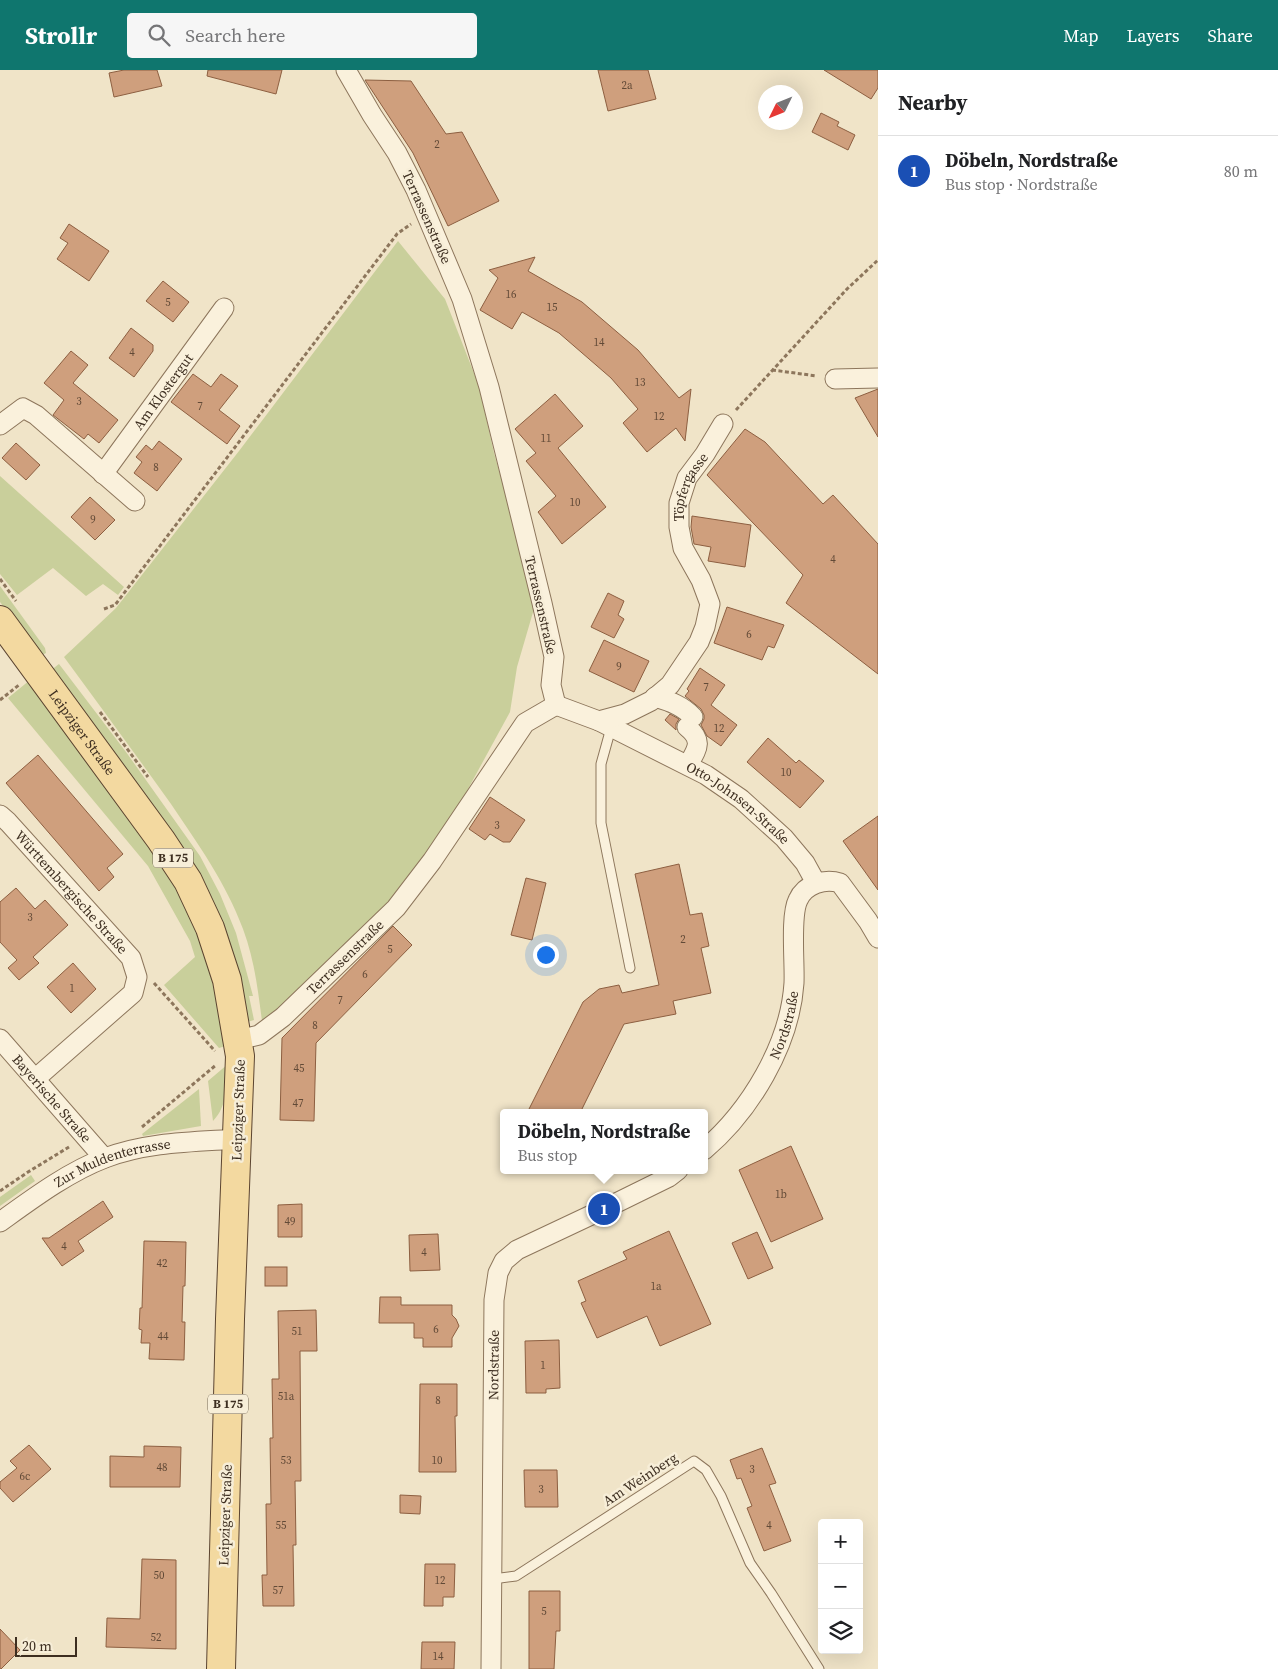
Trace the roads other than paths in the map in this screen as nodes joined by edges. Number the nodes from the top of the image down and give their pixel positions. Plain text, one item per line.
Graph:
1 (346, 70) edge
2 (224, 308) dead end
3 (878, 378) edge
4 (835, 379) road end
5 (723, 424) road end
6 (0, 425) edge
7 (103, 474) junction
8 (135, 501) dead end
9 (0, 620) edge
10 (655, 697) junction
11 (556, 705) junction
12 (605, 724) junction
13 (688, 765) junction
14 (0, 815) edge
15 (816, 883) junction
16 (878, 938) edge
17 (630, 968) dead end
18 (0, 1039) edge
19 (233, 1052) junction
20 (35, 1079) junction
21 (237, 1140) junction
22 (708, 1147) edge
23 (104, 1158) junction
24 (673, 1174) edge
25 (0, 1222) edge
26 (493, 1579) junction
27 (221, 1669) edge
28 (491, 1669) edge
29 (819, 1669) edge

1 - 11 street, Terrassenstraße
2 - 7 street, Am Klostergut
3 - 4 street
5 - 10 street, Töpfergasse
6 - 7 street
7 - 8 street
9 - 19 main road, Leipziger Straße / B 175
10 - 12 street, Töpfergasse
10 - 13 street
11 - 12 street, Otto-Johnsen-Straße
11 - 19 street, Terrassenstraße
12 - 13 street, Otto-Johnsen-Straße
12 - 17 lane
13 - 15 street, Otto-Johnsen-Straße
14 - 20 street, Württembergische Straße
15 - 16 street
15 - 22 street, Nordstraße
18 - 20 street, Bayerische Straße
19 - 21 main road, Leipziger Straße / B 175
20 - 23 street, Bayerische Straße
21 - 23 street, Zur Muldenterrasse
21 - 27 main road, Leipziger Straße / B 175
23 - 25 street, Zur Muldenterrasse
24 - 26 street, Nordstraße
26 - 28 street, Nordstraße
26 - 29 lane, Am Weinberg

